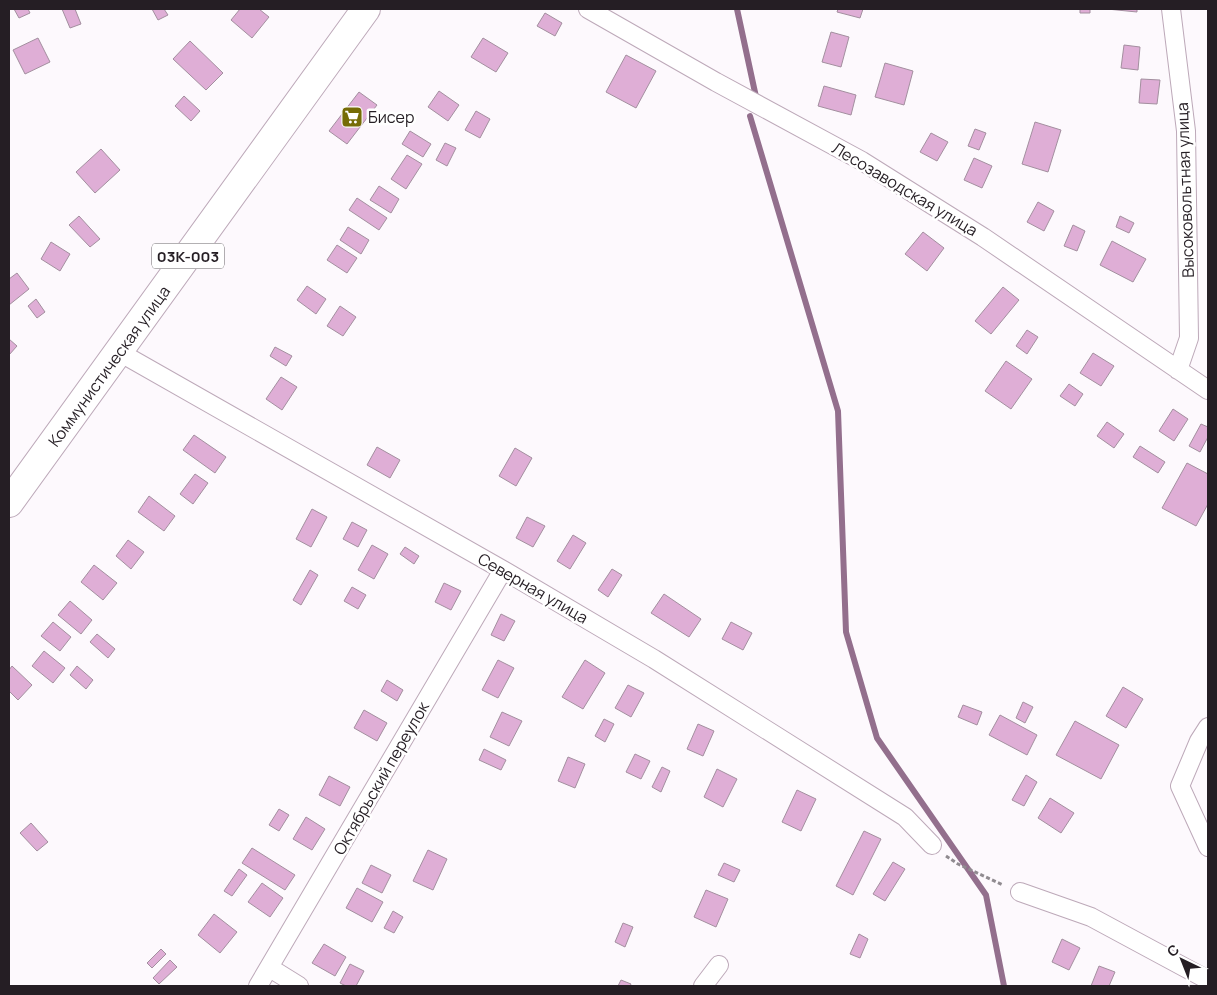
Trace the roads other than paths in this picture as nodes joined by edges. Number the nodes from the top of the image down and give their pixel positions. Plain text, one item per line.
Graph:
1 (366, 9) edge
2 (588, 9) edge
3 (1171, 9) edge
4 (119, 352) junction
5 (1178, 370) junction
6 (1208, 390) edge
7 (9, 503) edge
8 (503, 570) junction
9 (1208, 727) edge
10 (932, 845) dead end
11 (1208, 847) edge
12 (1020, 892) dead end
13 (719, 965) dead end
14 (270, 968) junction
15 (1208, 980) edge
16 (258, 986) edge
17 (299, 986) edge
18 (703, 986) edge

1 - 4 main road, Коммунистическая улица / 03К-003
2 - 5 street, Лесозаводская улица
3 - 5 street, Высоковольтная улица
4 - 7 main road, Коммунистическая улица / 03К-003
4 - 8 street, Северная улица
5 - 6 street, Лесозаводская улица
8 - 10 street, Северная улица
8 - 14 street, Октябрьский переулок
9 - 11 street
12 - 15 street
13 - 18 street
14 - 16 street, Октябрьский переулок
14 - 17 street

